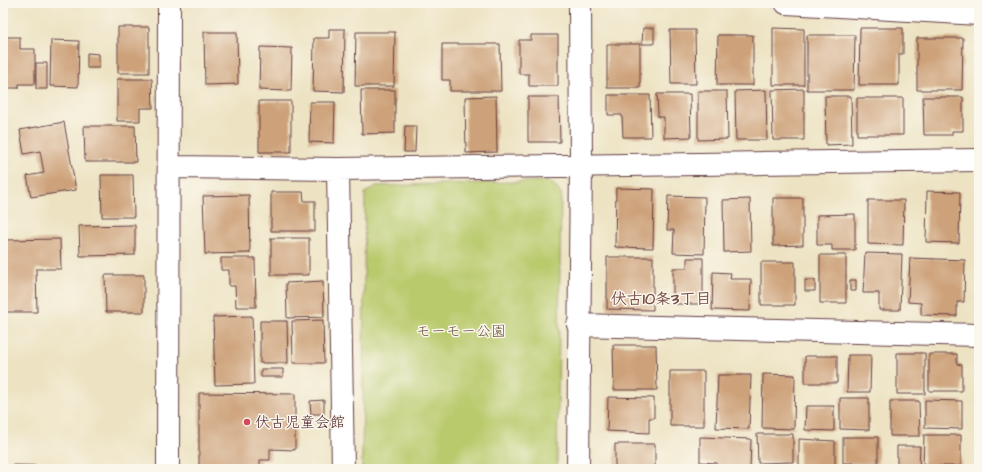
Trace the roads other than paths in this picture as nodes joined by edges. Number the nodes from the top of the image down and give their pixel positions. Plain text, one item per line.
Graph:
1 (169, 3) edge
2 (580, 3) edge
3 (786, 3) edge
4 (979, 14) edge
5 (979, 160) edge
6 (581, 164) junction
7 (169, 167) junction
8 (338, 169) junction
9 (578, 325) junction
10 (979, 335) edge
11 (168, 469) edge
12 (343, 469) edge
13 (578, 469) edge

1 - 7 street
2 - 6 street
3 - 4 street
5 - 6 street
6 - 8 street
6 - 9 street
7 - 8 street
7 - 11 street
8 - 12 street
9 - 10 street
9 - 13 street

